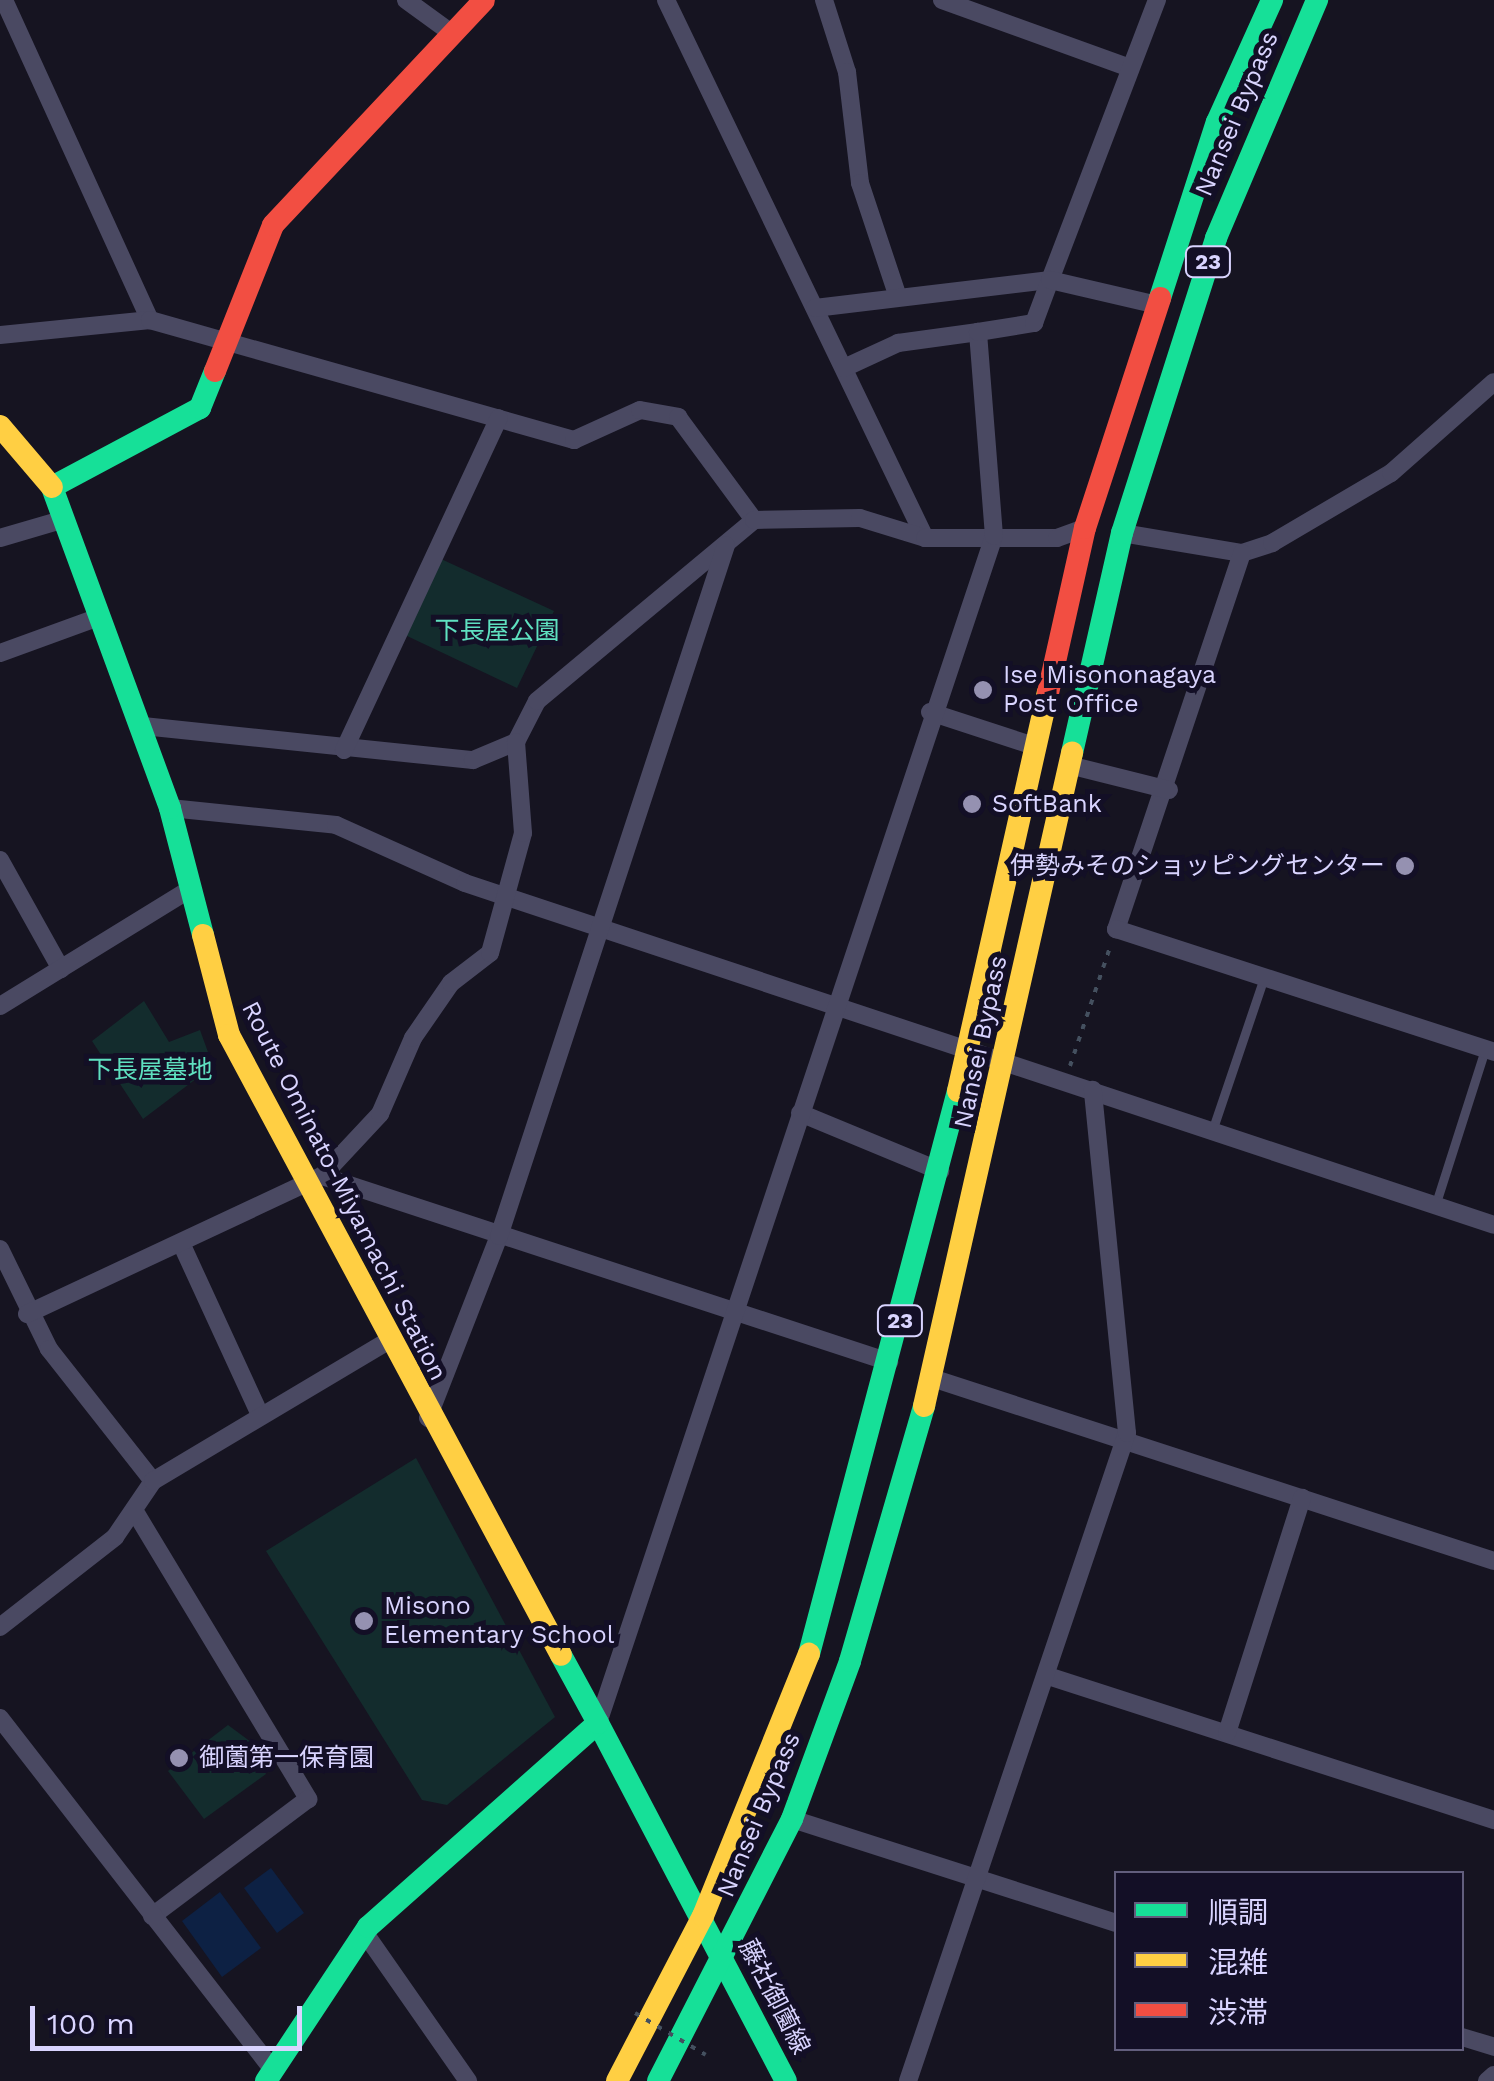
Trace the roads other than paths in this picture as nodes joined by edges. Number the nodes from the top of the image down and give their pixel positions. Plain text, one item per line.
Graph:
1 (4, 0) edge
2 (406, 0) edge
3 (484, 0) edge
4 (666, 0) edge
5 (824, 0) edge
6 (942, 0) edge
7 (1156, 0) edge
8 (1272, 0) edge
9 (1317, 0) edge
10 (450, 32) junction
11 (1130, 68) junction
12 (1050, 280) junction
13 (898, 297) junction
14 (1153, 304) junction
15 (815, 308) junction
16 (150, 320) junction
17 (978, 332) junction
18 (0, 335) edge
19 (230, 341) junction
20 (844, 368) junction
21 (1494, 382) edge
22 (499, 418) junction
23 (0, 426) edge
24 (52, 487) junction
25 (64, 519) junction
26 (754, 520) junction
27 (1085, 528) junction
28 (1122, 533) junction
29 (994, 536) junction
30 (0, 538) edge
31 (925, 538) junction
32 (726, 544) junction
33 (1242, 554) junction
34 (99, 617) junction
35 (0, 653) edge
36 (930, 712) junction
37 (142, 726) junction
38 (516, 742) junction
39 (1034, 746) junction
40 (344, 750) junction
41 (1069, 765) junction
42 (1169, 790) junction
43 (170, 808) junction
44 (0, 860) edge
45 (190, 889) junction
46 (505, 895) junction
47 (601, 925) junction
48 (61, 968) junction
49 (1264, 977) junction
50 (836, 1004) junction
51 (0, 1006) edge
52 (969, 1048) junction
53 (1490, 1050) edge
54 (1005, 1064) junction
55 (1093, 1090) junction
56 (800, 1113) junction
57 (1212, 1131) junction
58 (940, 1171) junction
59 (315, 1178) junction
60 (1436, 1206) junction
61 (1494, 1226) edge
62 (499, 1236) junction
63 (181, 1243) junction
64 (0, 1248) edge
65 (734, 1308) junction
66 (27, 1314) junction
67 (388, 1341) junction
68 (889, 1362) junction
69 (932, 1378) junction
70 (260, 1414) junction
71 (428, 1418) junction
72 (1126, 1440) junction
73 (153, 1482) junction
74 (1302, 1498) junction
75 (137, 1515) junction
76 (1494, 1561) edge
77 (0, 1626) edge
78 (1048, 1676) junction
79 (0, 1718) edge
80 (598, 1724) junction
81 (1227, 1734) junction
82 (792, 1819) junction
83 (1494, 1820) edge
84 (976, 1877) junction
85 (686, 1885) joint
86 (152, 1916) junction
87 (703, 1916) junction
88 (1114, 1922) edge
89 (364, 1932) junction
90 (725, 1962) junction
91 (1464, 2037) edge
92 (1494, 2047) edge
93 (1494, 2075) edge
94 (270, 2076) edge
95 (784, 2079) edge
96 (468, 2081) edge
97 (617, 2081) edge
98 (658, 2081) edge
99 (908, 2081) edge
100 (1487, 2081) edge

1 - 16 street
2 - 10 street
3 - 10 main road
4 - 15 street
5 - 13 street
6 - 11 street
7 - 11 street
8 - 14 main road, Nansei Bypass / 23
9 - 28 main road, Nansei Bypass / 23
10 - 19 main road
11 - 12 street
12 - 13 street
12 - 14 street
12 - 17 street
13 - 15 street
14 - 27 main road, Nansei Bypass / 23
15 - 20 street
16 - 18 street
16 - 19 street
17 - 20 street
17 - 29 street
19 - 22 street
19 - 24 main road
20 - 31 street
21 - 33 street
22 - 26 street
22 - 40 street
23 - 24 main road, Route Ominato-Miyamachi Station
24 - 25 main road, Route Ominato-Miyamachi Station
25 - 30 street
25 - 34 main road, Route Ominato-Miyamachi Station
26 - 31 street
26 - 32 street
27 - 29 street
27 - 39 main road, Nansei Bypass / 23
28 - 33 street
28 - 41 main road, Nansei Bypass / 23
29 - 31 street
29 - 36 street
32 - 38 street
32 - 47 street
33 - 42 street
34 - 35 street
34 - 37 main road, Route Ominato-Miyamachi Station
36 - 39 street
36 - 50 street
37 - 40 street
37 - 43 main road, Route Ominato-Miyamachi Station
38 - 40 street
38 - 46 street
39 - 52 main road, Nansei Bypass / 23
41 - 42 street
41 - 54 main road, Nansei Bypass / 23
42 - 49 street
43 - 45 main road, Route Ominato-Miyamachi Station
43 - 46 street
44 - 48 street
45 - 48 street
45 - 59 main road, Route Ominato-Miyamachi Station
46 - 47 street
46 - 59 street
47 - 50 street
47 - 62 street
48 - 51 street
49 - 53 street
49 - 57 lane
50 - 52 street
50 - 56 street
52 - 54 street
52 - 58 main road, Nansei Bypass / 23
53 - 60 lane
54 - 55 street
54 - 69 main road, Nansei Bypass / 23
55 - 57 street
55 - 72 street
56 - 58 street
56 - 65 street
57 - 60 street
58 - 68 main road, Nansei Bypass / 23
59 - 62 street
59 - 63 street
59 - 67 main road, Route Ominato-Miyamachi Station
60 - 61 street
62 - 65 street
62 - 71 street
63 - 66 street
63 - 70 street
64 - 66 street
65 - 68 street
65 - 80 street
66 - 73 street
67 - 70 street
67 - 71 main road, Route Ominato-Miyamachi Station
68 - 87 main road, Nansei Bypass / 23
69 - 72 street
69 - 82 main road, Nansei Bypass / 23
70 - 73 street
71 - 80 main road, Route Ominato-Miyamachi Station
72 - 74 street
72 - 78 street
73 - 75 street
74 - 76 street
74 - 81 street
75 - 77 street
75 - 86 street
78 - 81 street
78 - 84 street
79 - 86 street
80 - 85 main road, Route Ominato-Miyamachi Station
80 - 89 main road
81 - 83 street
82 - 84 street
82 - 90 main road, Nansei Bypass / 23
84 - 88 street
84 - 99 street
85 - 87 main road, 藤社御薗線
86 - 94 street
87 - 90 main road, 藤社御薗線
87 - 97 main road, Nansei Bypass / 23
89 - 94 main road
89 - 96 street
90 - 95 main road, 藤社御薗線
90 - 98 main road, Nansei Bypass / 23
91 - 92 street
93 - 100 street

